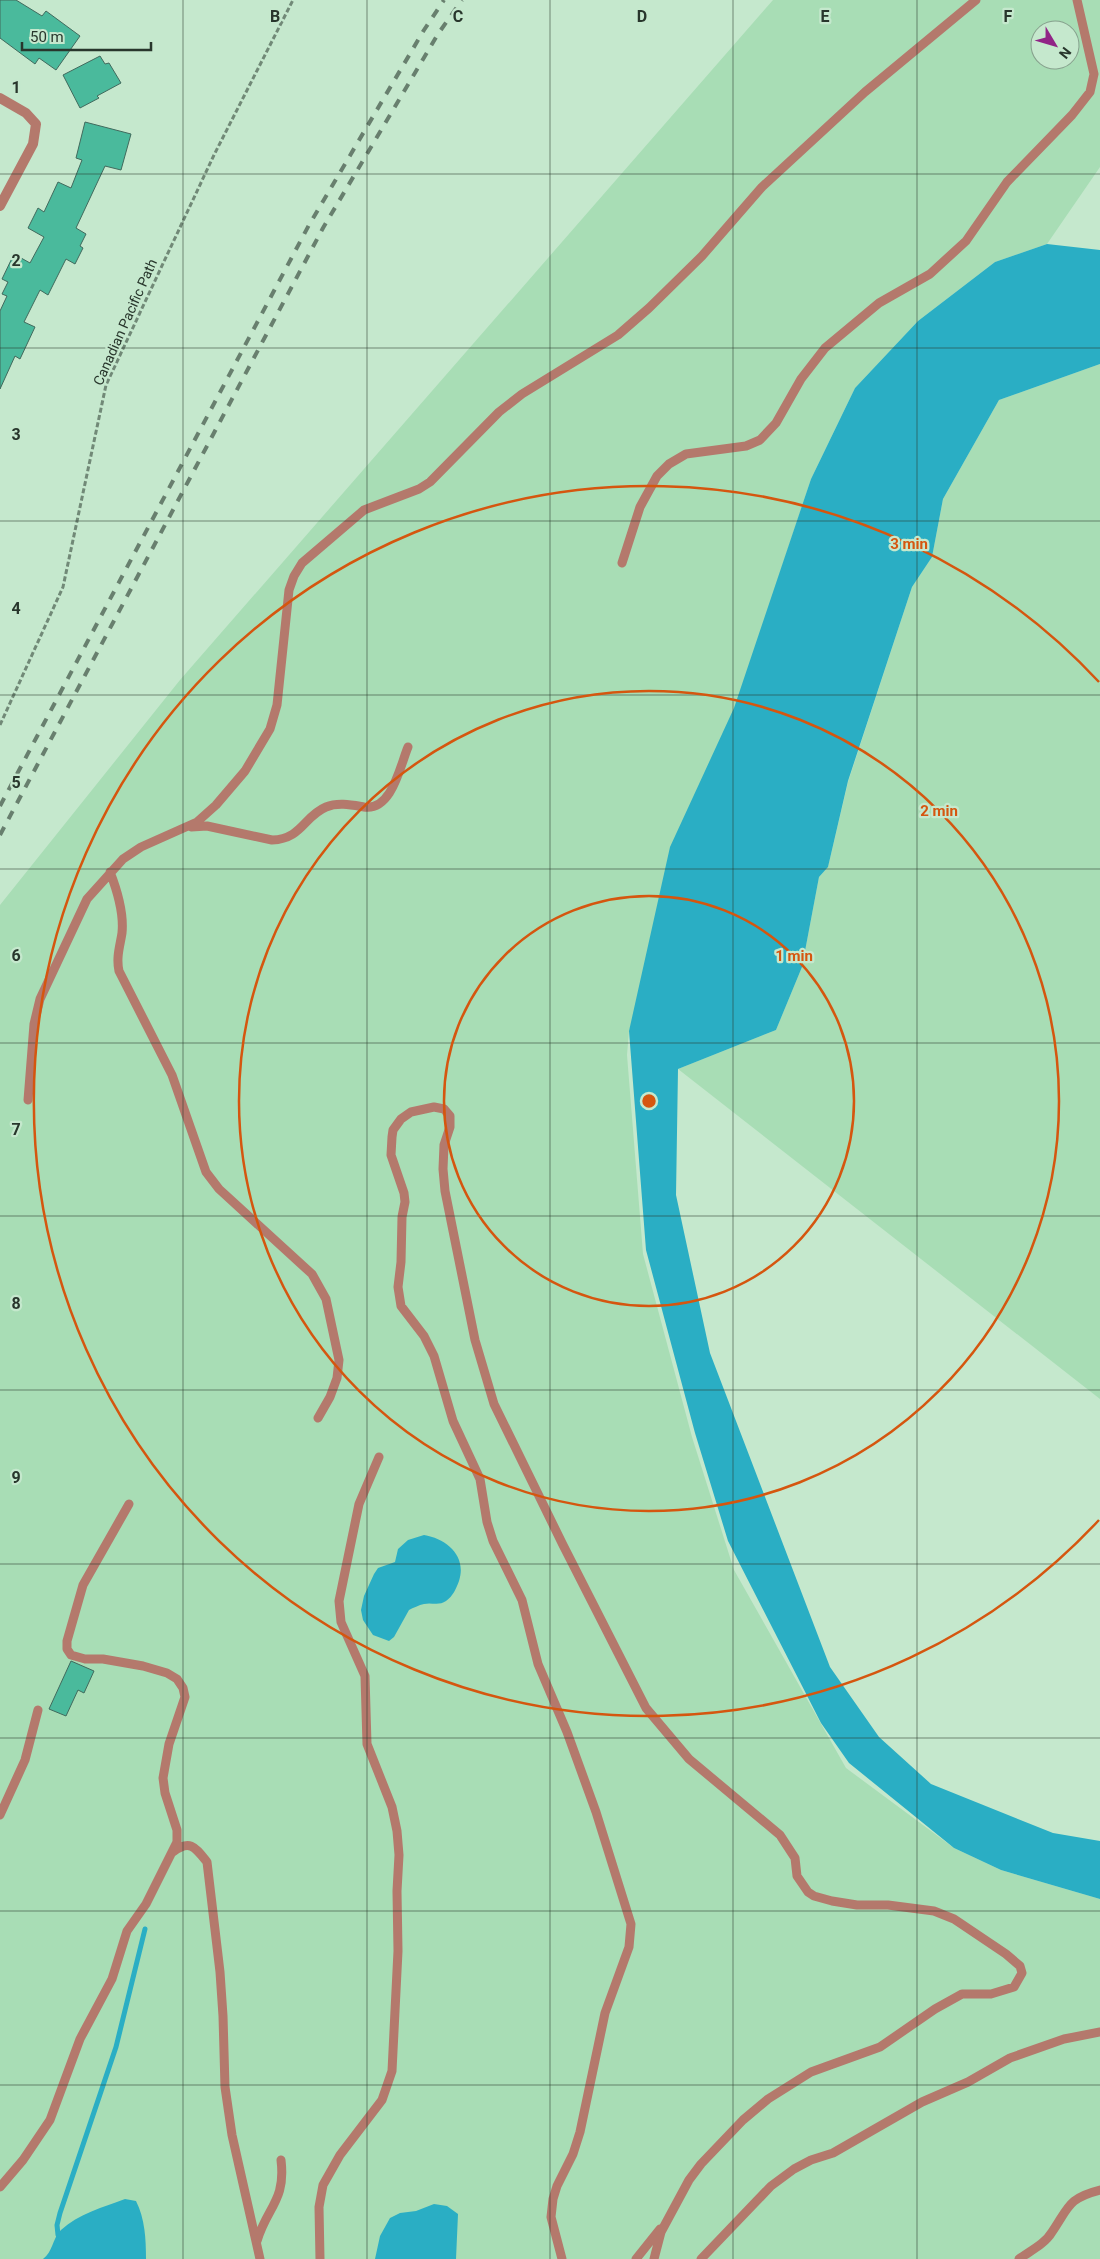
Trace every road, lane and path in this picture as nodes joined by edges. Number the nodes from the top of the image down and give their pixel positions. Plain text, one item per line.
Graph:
1 (293, 0) edge
2 (965, 0) edge
3 (976, 0) edge
4 (1078, 0) edge
5 (957, 16) junction
6 (0, 98) edge
7 (0, 206) edge
8 (622, 563) dead end
9 (0, 725) edge
10 (408, 747) dead end
11 (175, 832) junction
12 (110, 872) junction
13 (28, 1100) dead end
14 (318, 1418) dead end
15 (379, 1457) dead end
16 (129, 1504) dead end
17 (38, 1710) dead end
18 (0, 1815) edge
19 (173, 1852) junction
20 (1100, 2032) edge
21 (281, 2160) dead end
22 (0, 2187) edge
23 (1100, 2190) edge
24 (667, 2219) junction
25 (257, 2242) junction
26 (260, 2259) edge
27 (320, 2259) edge
28 (562, 2259) edge
29 (636, 2259) edge
30 (654, 2259) edge
31 (701, 2259) edge
32 (1019, 2259) edge

1 - 9 path, Canadian Pacific Path
2 - 5 lane
3 - 5 lane
4 - 8 lane
5 - 11 lane
6 - 7 street
10 - 11 lane
11 - 12 lane
12 - 13 lane
12 - 14 lane
15 - 27 lane
16 - 19 lane
17 - 18 lane
19 - 22 lane
19 - 25 lane
20 - 31 lane
21 - 25 lane
23 - 32 lane
24 - 28 lane
24 - 29 lane
24 - 30 lane
25 - 26 lane

